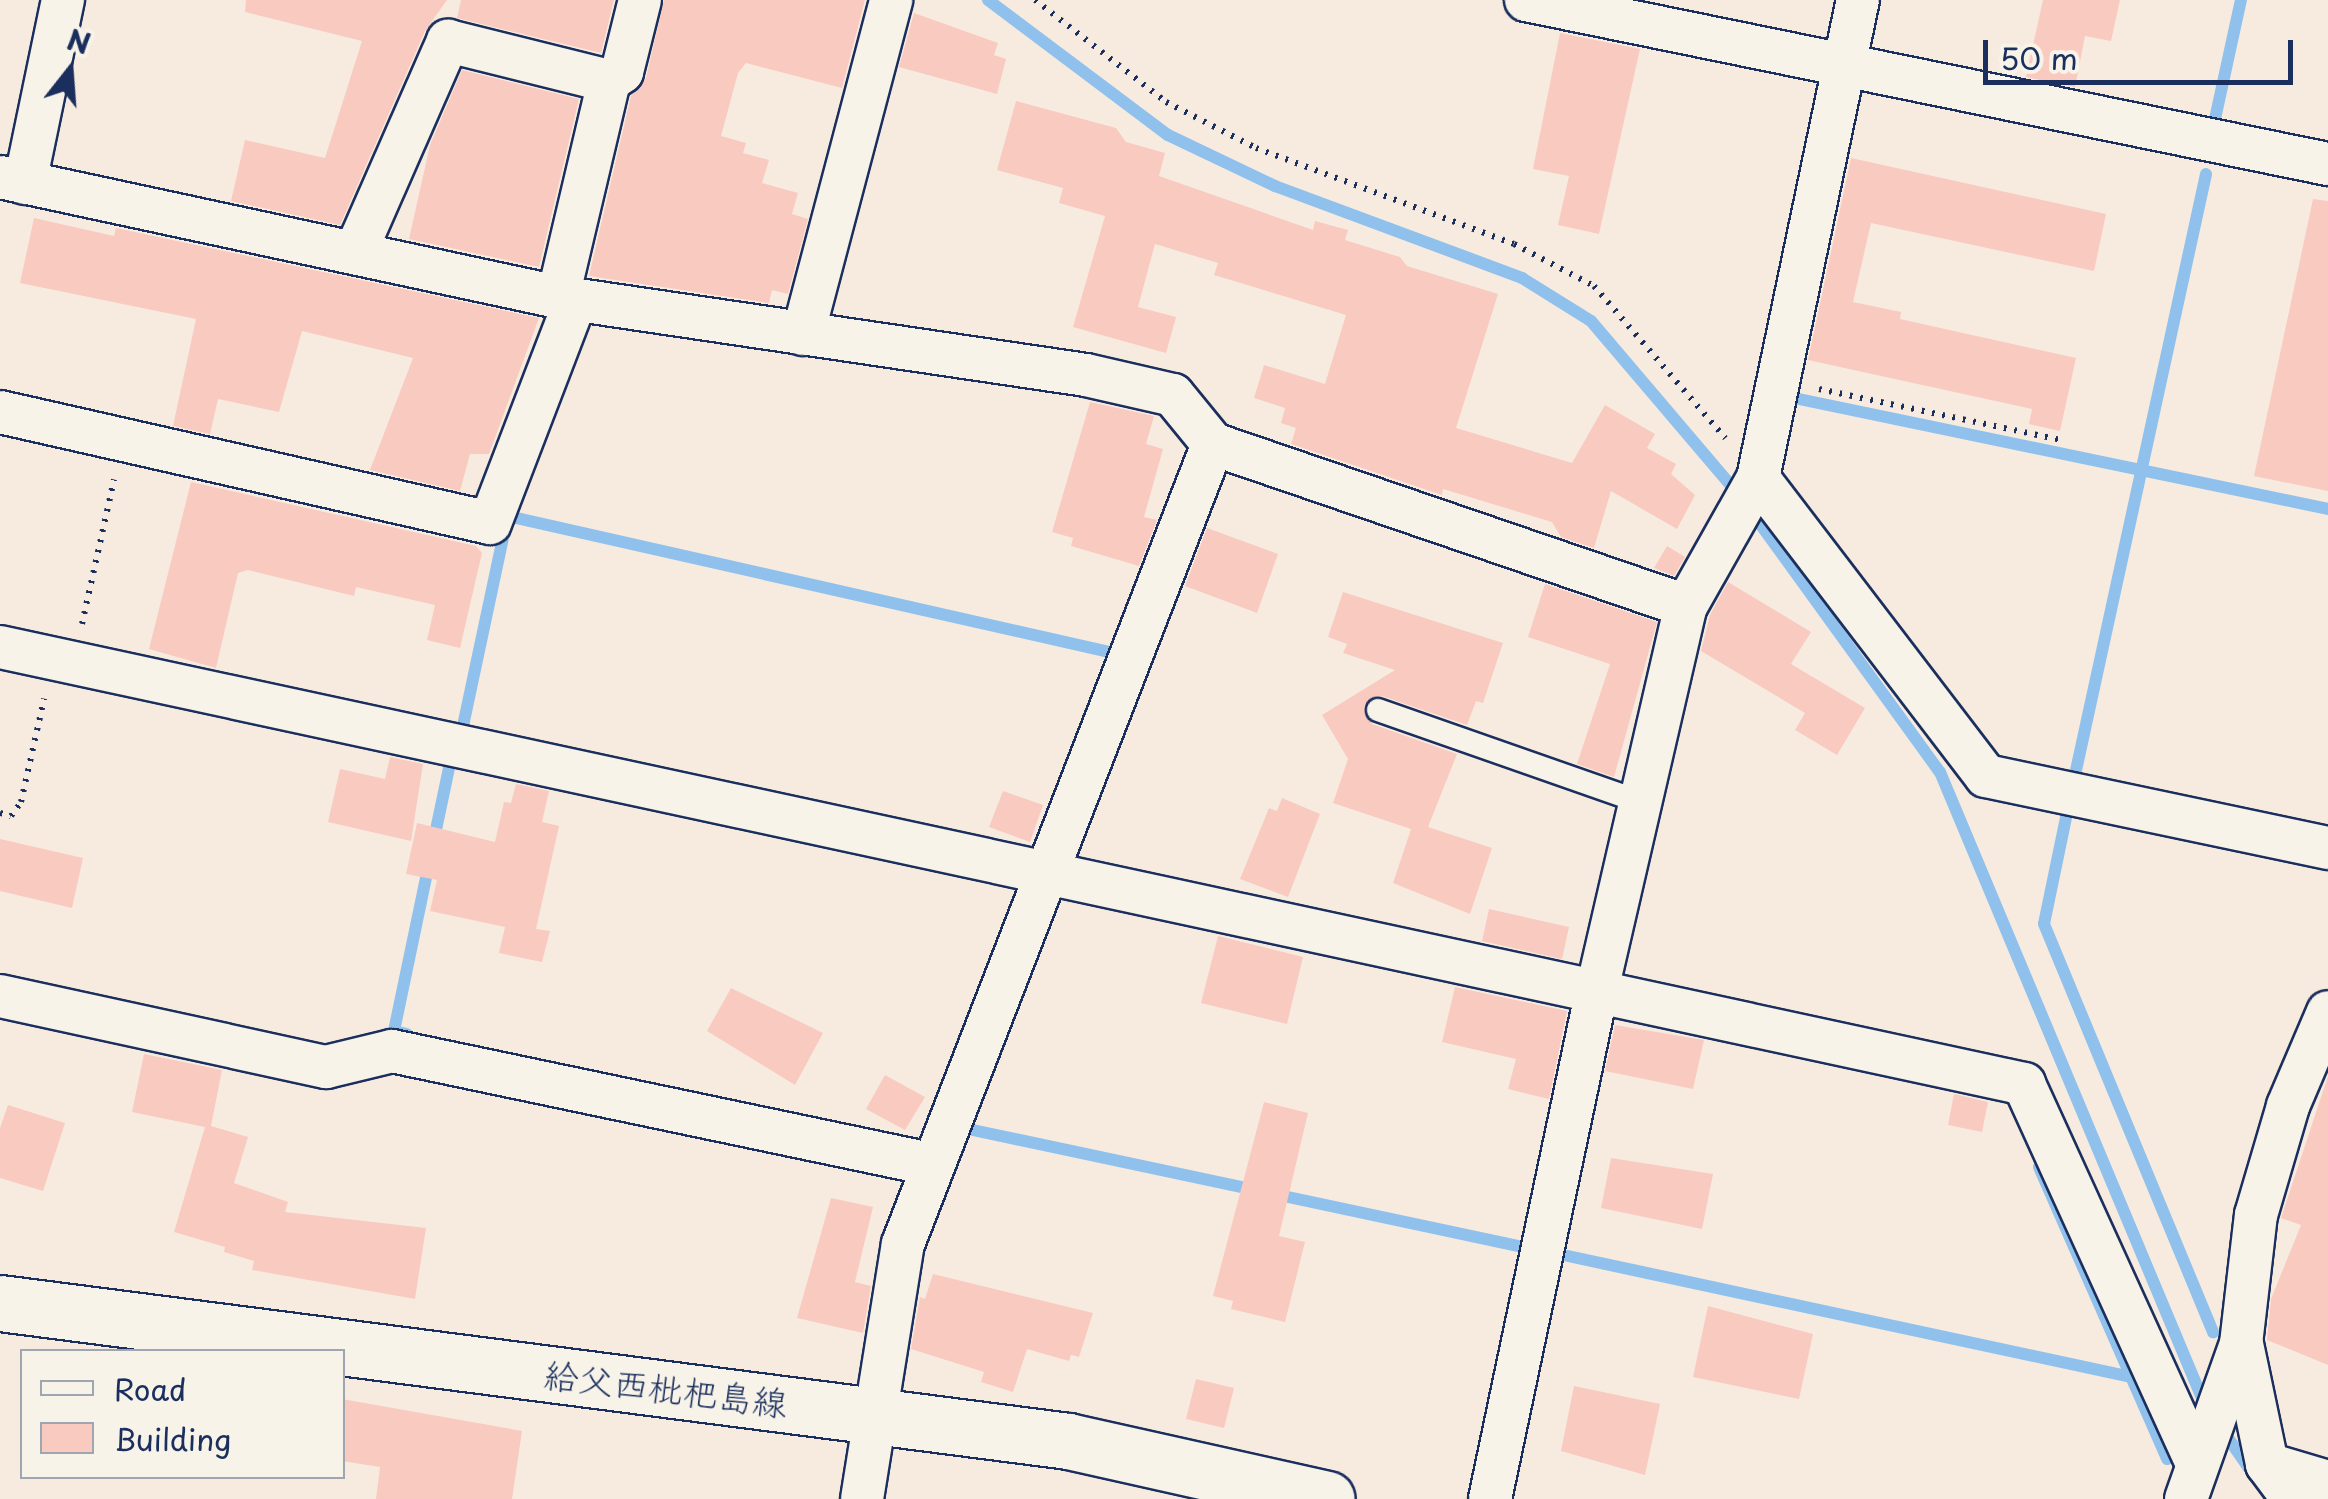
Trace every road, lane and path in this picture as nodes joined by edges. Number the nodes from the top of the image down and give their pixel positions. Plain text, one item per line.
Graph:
1 (63, 0) edge
2 (640, 0) edge
3 (891, 0) edge
4 (1035, 0) edge
5 (1526, 0) edge
6 (1858, 0) edge
7 (1846, 64) junction
8 (609, 80) junction
9 (2328, 164) edge
10 (12, 180) edge
11 (355, 253) junction
12 (567, 299) junction
13 (803, 334) junction
14 (1779, 381) junction
15 (0, 412) edge
16 (123, 440) junction
17 (2062, 440) dead end
18 (1213, 444) junction
19 (1758, 478) junction
20 (1686, 606) junction
21 (0, 647) edge
22 (63, 661) junction
23 (1378, 710) dead end
24 (1641, 802) junction
25 (0, 814) edge
26 (2328, 848) edge
27 (1045, 871) junction
28 (1597, 990) junction
29 (0, 996) edge
30 (2328, 1012) edge
31 (930, 1164) junction
32 (0, 1304) edge
33 (2242, 1344) junction
34 (874, 1414) junction
35 (2267, 1464) junction
36 (2191, 1482) edge
37 (2328, 1482) edge
38 (1269, 1492) edge
39 (862, 1499) edge
40 (1327, 1499) edge
41 (1490, 1499) edge
42 (2293, 1499) edge

1 - 10 street
2 - 8 street
3 - 13 street
4 - 19 path
5 - 7 street
6 - 7 street
7 - 9 street
7 - 14 street
8 - 11 street
8 - 12 street
10 - 11 street
11 - 12 street
12 - 13 street
12 - 16 street
13 - 18 street
14 - 17 path
14 - 19 street
15 - 16 street
16 - 22 path
18 - 20 street
18 - 27 street
19 - 20 street
19 - 26 street
20 - 24 street
21 - 22 street
22 - 25 path
22 - 27 street
23 - 24 lane
24 - 28 street
27 - 28 street
27 - 31 street
28 - 36 street
28 - 41 street
29 - 31 street
30 - 33 street
31 - 34 street
32 - 34 main road, 給父西枇杷島線
33 - 35 street
33 - 36 street
34 - 38 main road, 給父西枇杷島線
34 - 39 street
35 - 37 street
35 - 42 street
38 - 40 main road, 給父西枇杷島線

